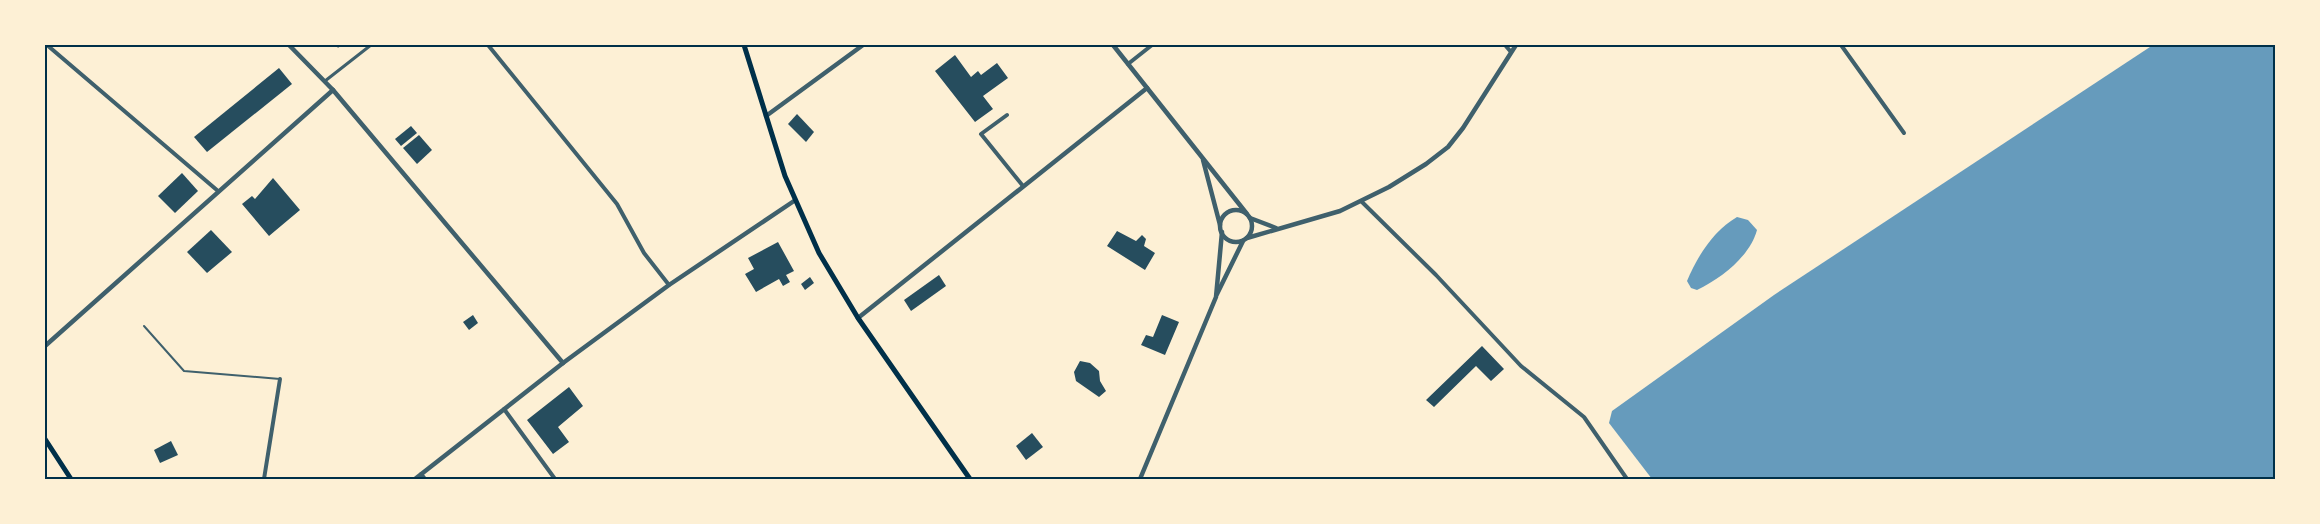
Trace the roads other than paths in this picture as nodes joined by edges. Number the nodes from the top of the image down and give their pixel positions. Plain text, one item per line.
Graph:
1 (47, 45) edge
2 (289, 45) edge
3 (371, 45) edge
4 (488, 45) edge
5 (744, 45) edge
6 (863, 45) edge
7 (1113, 45) edge
8 (1152, 45) edge
9 (1505, 45) edge
10 (1516, 45) edge
11 (1841, 45) edge
12 (1511, 52) junction
13 (1128, 64) junction
14 (325, 81) junction
15 (1147, 88) junction
16 (333, 90) junction
17 (1007, 115) dead end
18 (766, 116) junction
19 (1904, 133) dead end
20 (1202, 158) junction
21 (1023, 186) junction
22 (218, 191) junction
23 (794, 201) junction
24 (1362, 202) junction
25 (1249, 216) junction
26 (1276, 228) junction
27 (1221, 230) junction
28 (1245, 239) junction
29 (669, 285) junction
30 (1216, 297) junction
31 (858, 318) junction
32 (144, 327) dead end
33 (45, 346) edge
34 (563, 363) junction
35 (280, 379) joint
36 (504, 409) junction
37 (45, 439) edge
38 (423, 477) edge
39 (71, 479) edge
40 (264, 479) edge
41 (415, 479) edge
42 (555, 479) edge
43 (970, 479) edge
44 (1140, 479) edge
45 (1628, 479) edge

1 - 22 street
2 - 14 street
3 - 14 street
4 - 29 street
5 - 18 main road
6 - 18 street
7 - 13 street
8 - 13 street
9 - 12 street
10 - 12 street
11 - 19 street
12 - 24 street
13 - 15 street
14 - 16 street
15 - 20 street
15 - 21 street
16 - 22 street
16 - 34 street
17 - 21 street
18 - 23 main road
20 - 25 street
20 - 27 street
21 - 31 street
22 - 33 street
23 - 29 street
23 - 31 main road
24 - 26 street
24 - 45 street
25 - 26 street
25 - 27 street
25 - 28 street
26 - 28 street
27 - 28 street
27 - 30 street
28 - 30 street
29 - 34 street
30 - 44 street
31 - 43 main road
32 - 35 lane
34 - 36 street
35 - 40 street
36 - 38 street
36 - 42 street
37 - 39 main road
38 - 41 street

